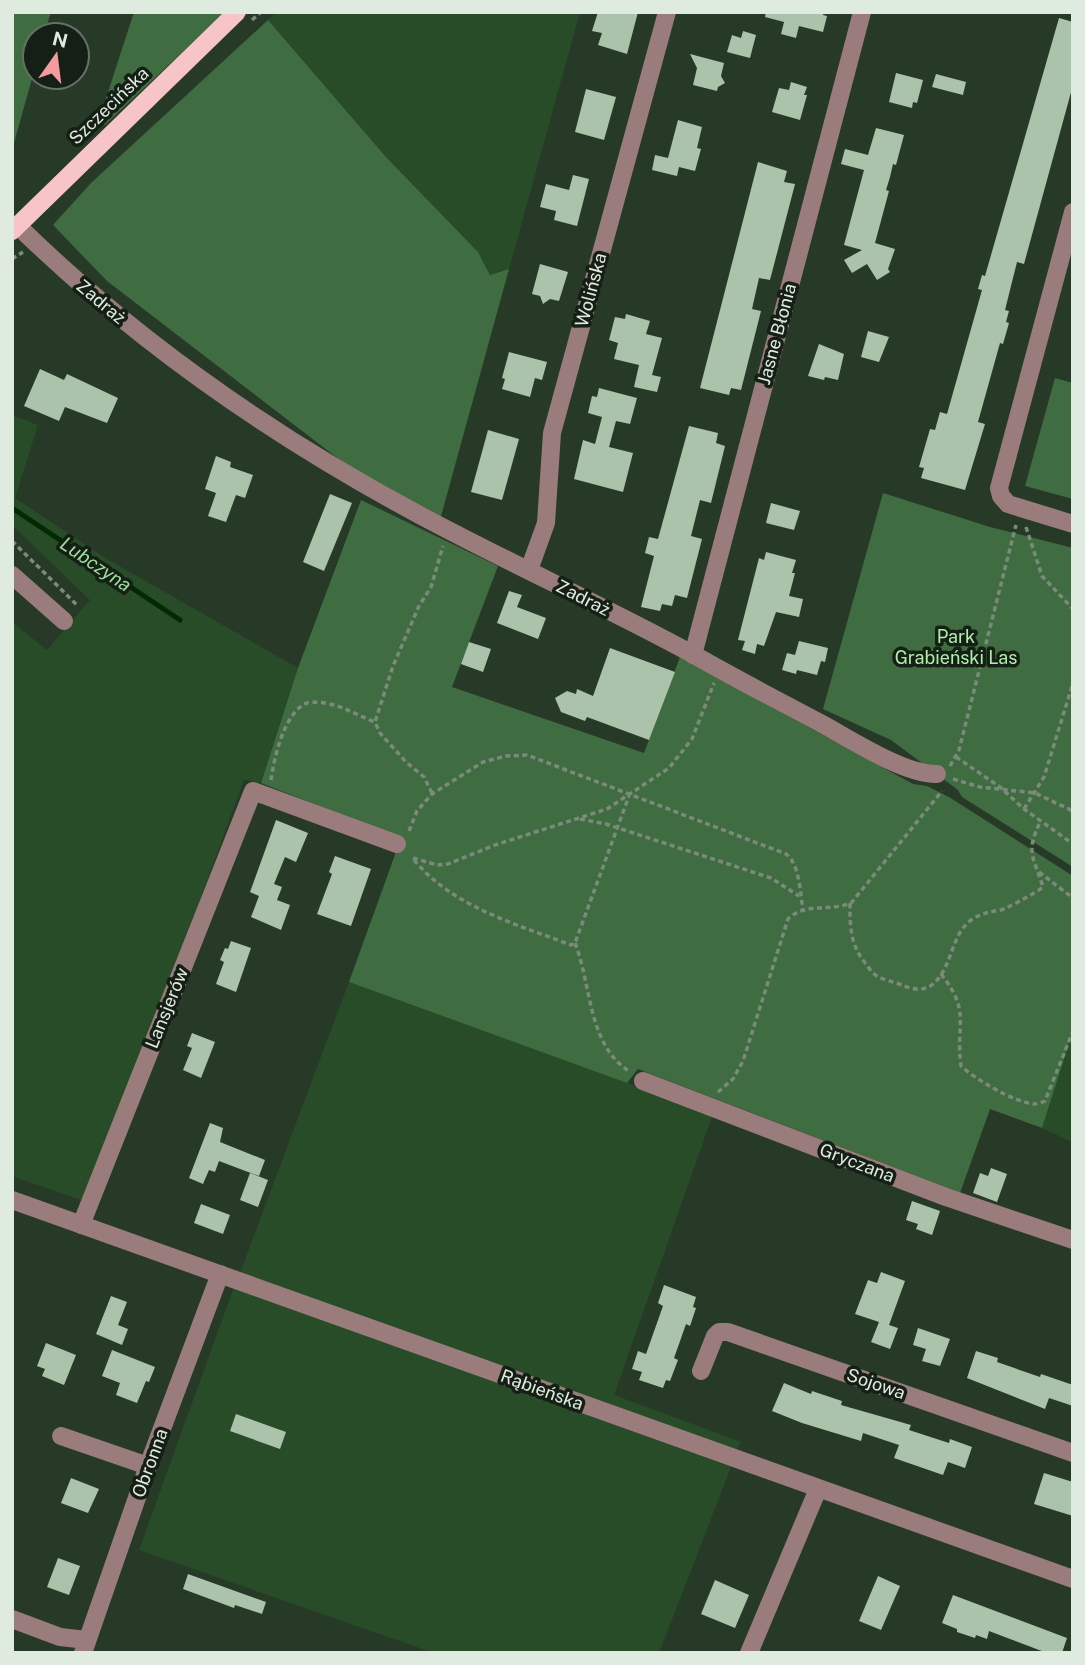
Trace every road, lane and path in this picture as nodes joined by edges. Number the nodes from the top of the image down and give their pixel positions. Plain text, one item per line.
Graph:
1 (237, 12) edge
2 (667, 12) edge
3 (862, 12) edge
4 (1073, 212) edge
5 (15, 228) edge
6 (25, 250) dead end
7 (12, 259) edge
8 (1019, 509) junction
9 (1073, 524) edge
10 (449, 531) junction
11 (12, 541) edge
12 (529, 570) junction
13 (12, 575) edge
14 (77, 606) dead end
15 (1073, 609) edge
16 (64, 621) dead end
17 (693, 655) junction
18 (720, 670) junction
19 (1073, 683) edge
20 (375, 722) junction
21 (956, 757) junction
22 (942, 776) junction
23 (1000, 788) junction
24 (260, 793) junction
25 (1035, 793) junction
26 (432, 794) junction
27 (630, 794) junction
28 (1024, 809) junction
29 (1073, 811) edge
30 (578, 818) junction
31 (1041, 820) junction
32 (617, 829) junction
33 (1073, 844) edge
34 (399, 846) junction
35 (412, 859) junction
36 (1037, 871) junction
37 (800, 897) junction
38 (1073, 898) edge
39 (850, 903) junction
40 (803, 910) junction
41 (575, 943) junction
42 (940, 974) junction
43 (1073, 1031) edge
44 (643, 1081) joint
45 (697, 1102) junction
46 (12, 1200) edge
47 (81, 1225) junction
48 (1073, 1240) edge
49 (220, 1274) junction
50 (701, 1371) dead end
51 (61, 1436) dead end
52 (1073, 1453) edge
53 (148, 1465) junction
54 (818, 1489) junction
55 (1073, 1579) edge
56 (12, 1619) edge
57 (85, 1646) edge
58 (749, 1653) edge

1 - 5 main road, Szczecińska
2 - 12 street, Wolińska
3 - 17 street, Jasne Błonia
4 - 8 street
5 - 10 street, Zadraż
6 - 7 path
8 - 9 street
8 - 15 path
8 - 21 path
10 - 12 street, Zadraż
10 - 20 path
11 - 14 path
12 - 17 street, Zadraż
13 - 16 street
17 - 18 street, Zadraż
18 - 22 street, Zadraż
18 - 27 path
19 - 25 path
20 - 24 path
20 - 26 path
21 - 22 path
21 - 23 path
22 - 23 path
22 - 39 path
23 - 25 path
23 - 28 path
24 - 34 street
24 - 47 street, Lansjerów
25 - 28 path
25 - 29 path
26 - 27 path
26 - 34 path
27 - 30 path
27 - 32 path
27 - 37 path
28 - 31 path
30 - 32 path
30 - 35 path
31 - 33 path
31 - 36 path
32 - 37 path
32 - 41 path
34 - 35 path
35 - 41 path
36 - 38 path
36 - 42 path
37 - 40 path
39 - 40 path
39 - 42 path
40 - 45 path
41 - 44 path
42 - 43 path
44 - 45 street, Gryczana
45 - 48 street, Gryczana
46 - 47 street, Rąbieńska
47 - 49 street, Rąbieńska
49 - 53 street, Obronna
49 - 54 street, Rąbieńska
50 - 52 street, Sojowa
51 - 53 street
53 - 57 street, Obronna
54 - 55 street, Rąbieńska
54 - 58 street
56 - 57 street

